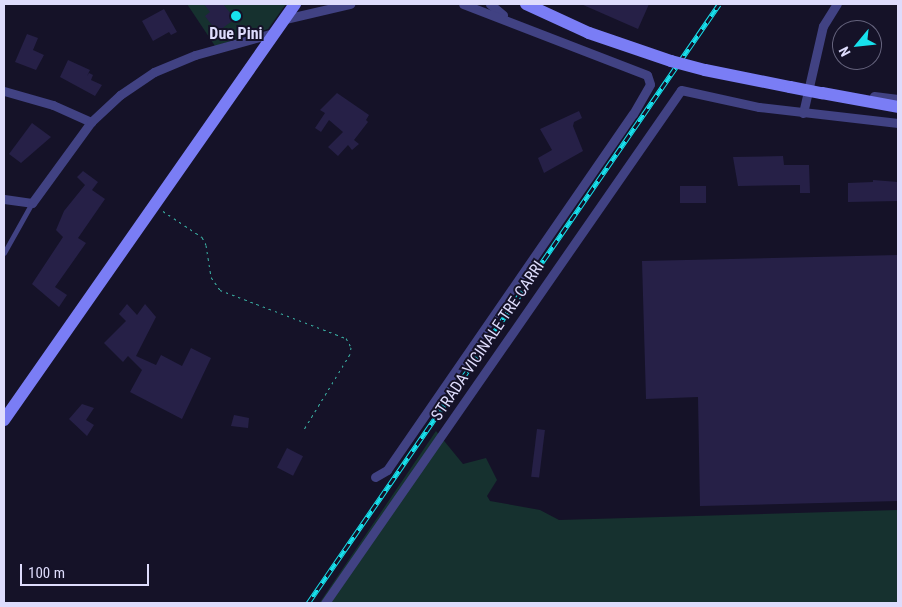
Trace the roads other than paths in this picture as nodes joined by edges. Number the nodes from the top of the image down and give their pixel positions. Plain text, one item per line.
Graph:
1 (295, 4) edge
2 (350, 4) edge
3 (463, 4) edge
4 (490, 4) edge
5 (526, 4) edge
6 (837, 4) edge
7 (285, 19) junction
8 (508, 19) junction
9 (274, 33) junction
10 (4, 91) edge
11 (843, 97) junction
12 (898, 99) edge
13 (898, 107) edge
14 (803, 113) junction
15 (91, 122) junction
16 (898, 122) edge
17 (4, 199) edge
18 (32, 204) junction
19 (4, 253) edge
20 (4, 420) edge
21 (375, 477) dead end
22 (325, 603) edge

1 - 7 main road
2 - 7 street
3 - 8 street
4 - 8 street
5 - 11 main road, bridge
6 - 14 street
7 - 9 main road
8 - 21 street
9 - 15 street
9 - 20 main road
10 - 15 street
11 - 12 street
11 - 13 main road
14 - 16 street
14 - 22 street, STRADA VICINALE TRE CARRI
15 - 18 street
17 - 18 street
18 - 19 lane

